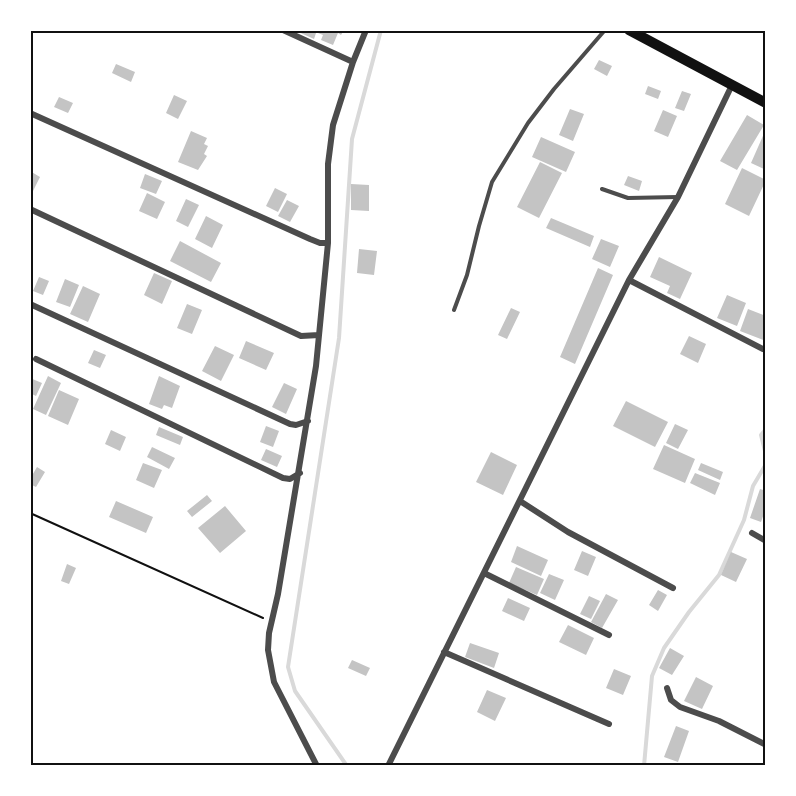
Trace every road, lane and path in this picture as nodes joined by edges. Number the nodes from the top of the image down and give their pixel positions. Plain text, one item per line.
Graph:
1 (283, 30) edge
2 (366, 30) edge
3 (605, 30) edge
4 (629, 30) edge
5 (353, 62) junction
6 (732, 85) junction
7 (766, 103) edge
8 (30, 113) edge
9 (602, 189) dead end
10 (678, 197) junction
11 (30, 208) edge
12 (328, 243) junction
13 (629, 280) junction
14 (30, 304) edge
15 (454, 310) dead end
16 (319, 335) junction
17 (763, 349) dead end
18 (36, 359) dead end
19 (308, 421) junction
20 (300, 473) junction
21 (520, 501) junction
22 (30, 513) edge
23 (752, 533) dead end
24 (766, 541) edge
25 (484, 573) junction
26 (673, 588) dead end
27 (271, 621) junction
28 (609, 635) dead end
29 (444, 652) junction
30 (667, 688) dead end
31 (609, 724) dead end
32 (766, 745) edge
33 (317, 766) edge
34 (388, 766) edge

1 - 5 street
2 - 5 street
3 - 15 lane
4 - 6 main road
5 - 12 street
6 - 7 main road
6 - 10 street
8 - 12 street
9 - 10 lane
10 - 13 street
11 - 16 street
12 - 16 street
13 - 17 street
13 - 21 street
14 - 19 street
16 - 19 street
18 - 20 street
19 - 20 street
20 - 27 street
21 - 25 street
21 - 26 street
22 - 27 path
23 - 24 street
25 - 28 street
25 - 29 street
27 - 33 street
29 - 31 street
29 - 34 street
30 - 32 street

